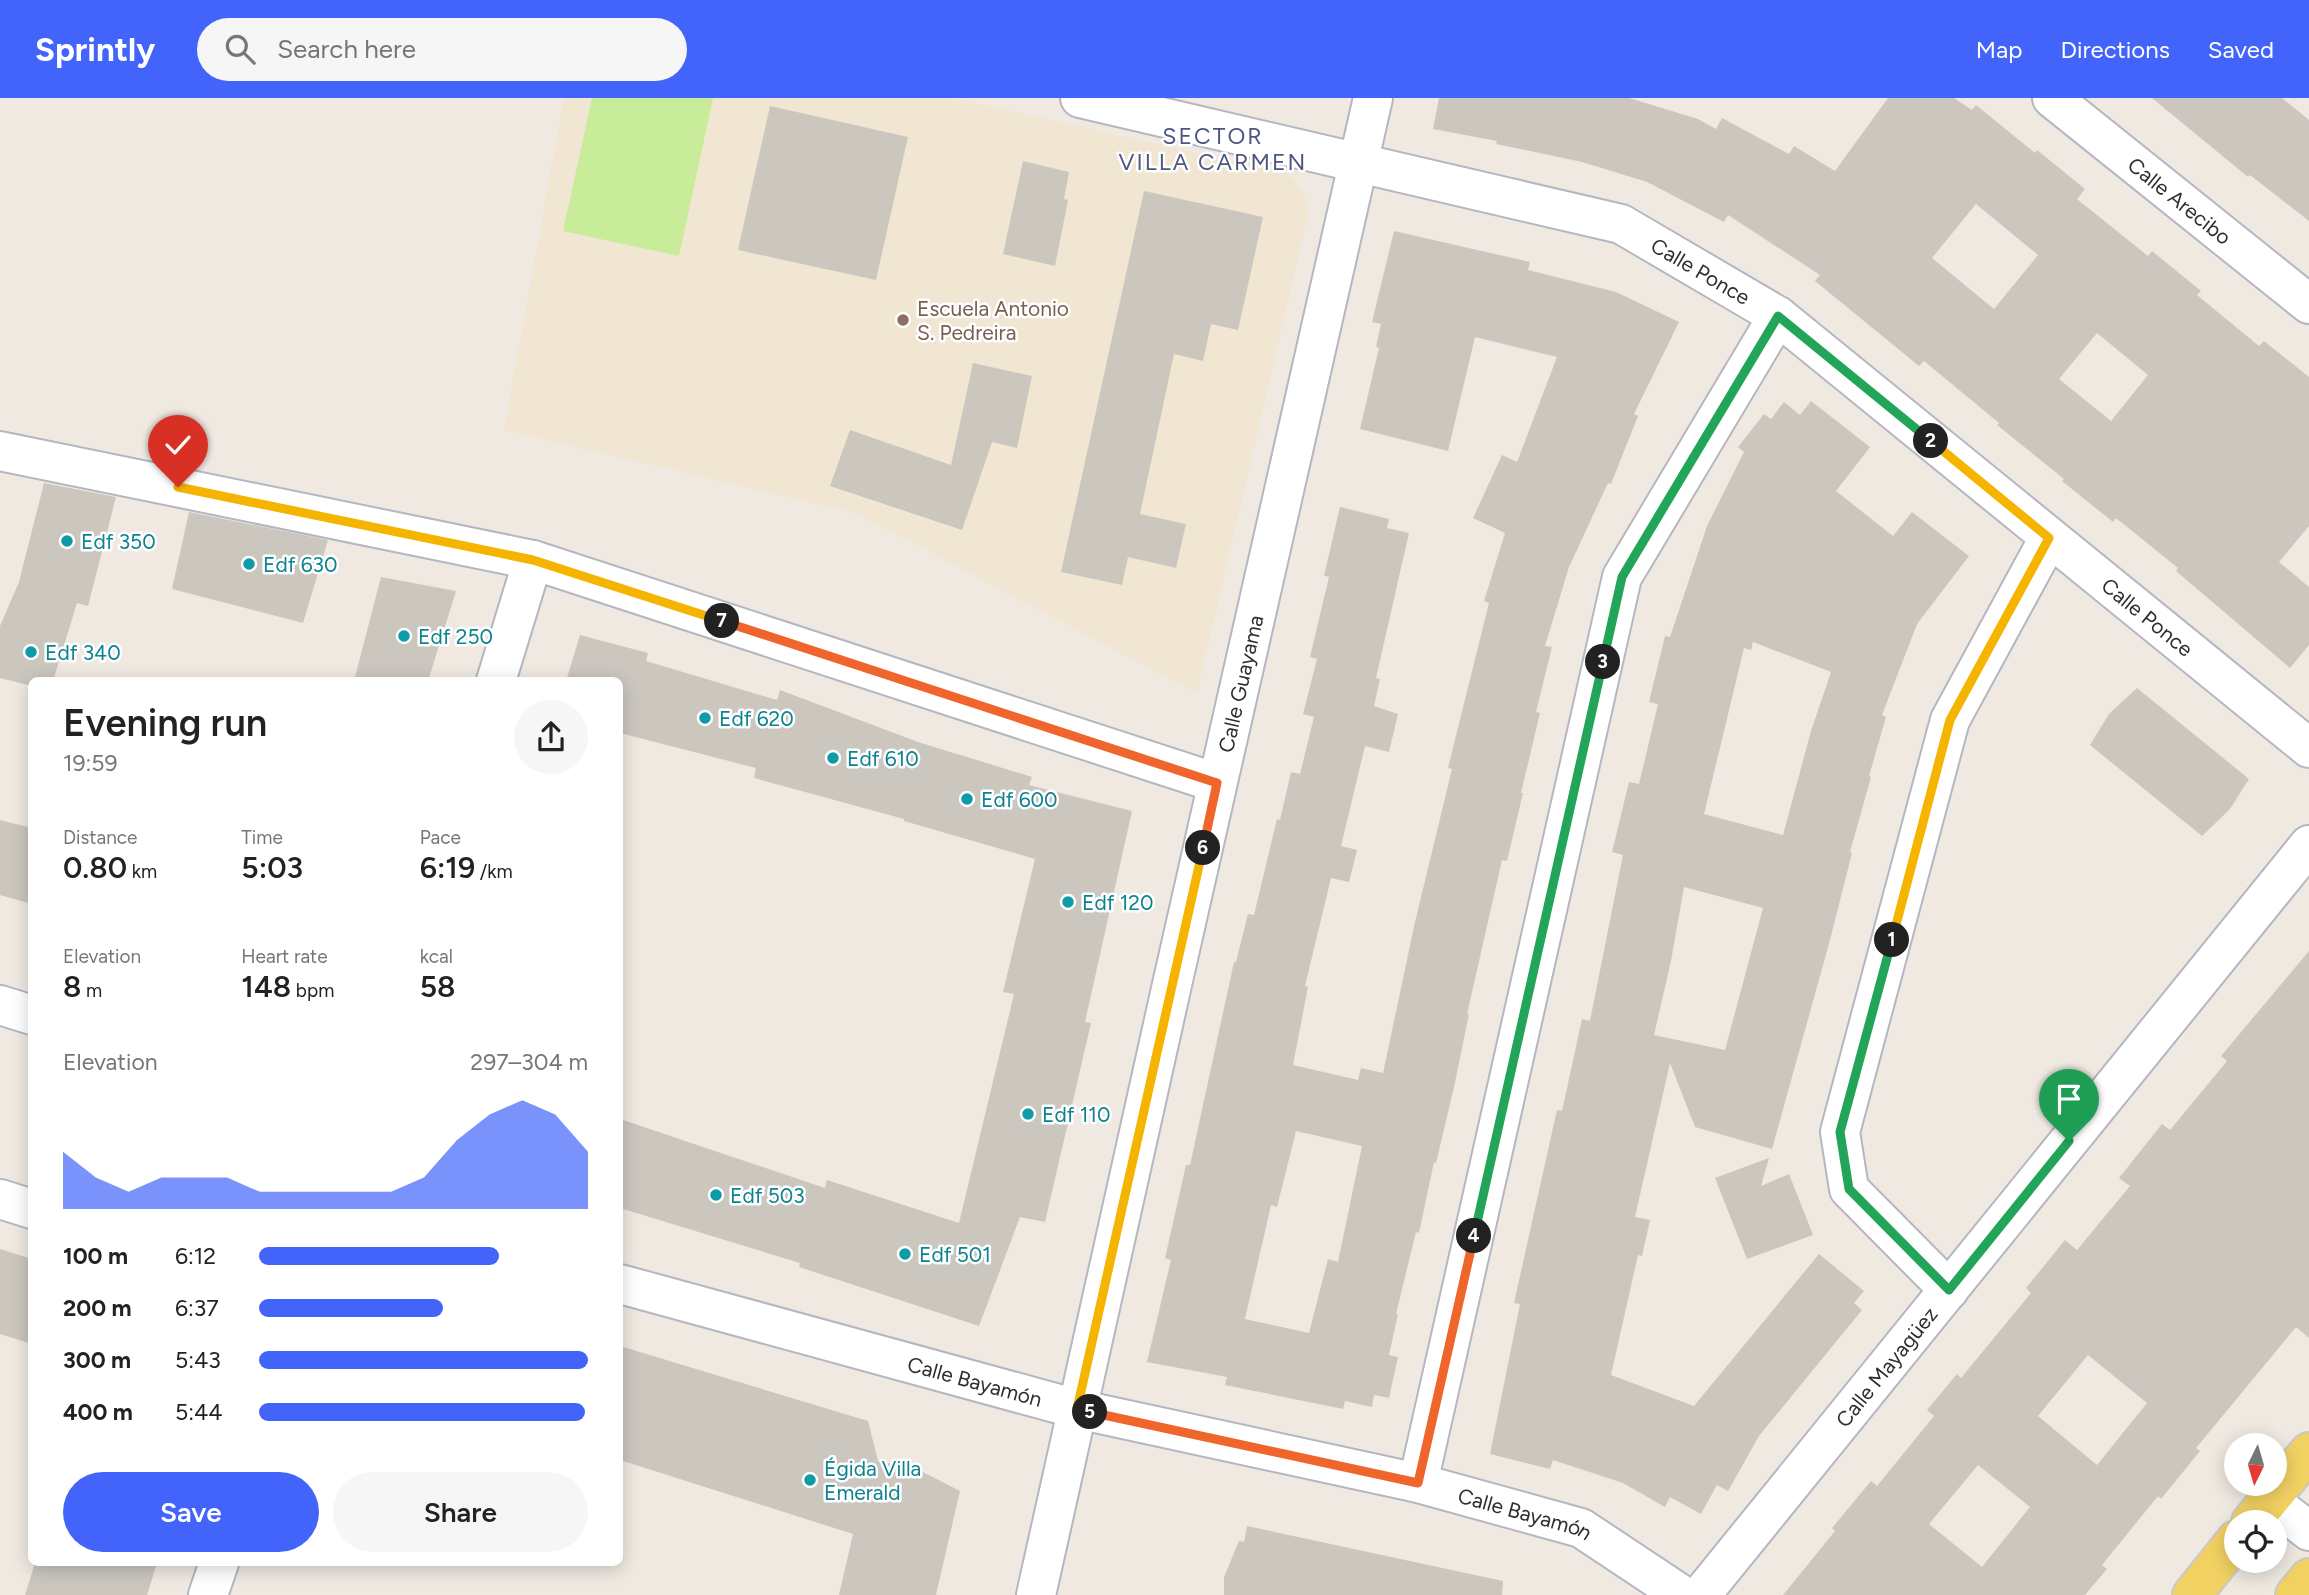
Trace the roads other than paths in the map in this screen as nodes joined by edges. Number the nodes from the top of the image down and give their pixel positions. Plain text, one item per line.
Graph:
1 (1080, 98) edge
2 (1373, 98) edge
3 (2052, 98) edge
4 (1359, 162) junction
5 (2309, 304) edge
6 (1778, 316) junction
7 (0, 451) edge
8 (2049, 538) junction
9 (533, 560) junction
10 (497, 677) edge
11 (2309, 748) edge
12 (1217, 783) junction
13 (2309, 845) edge
14 (0, 1005) edge
15 (28, 1014) edge
16 (0, 1199) edge
17 (28, 1208) edge
18 (623, 1285) edge
19 (1949, 1290) junction
20 (1077, 1409) junction
21 (2309, 1452) edge
22 (1418, 1483) junction
23 (2261, 1510) edge
24 (2287, 1522) edge
25 (2309, 1531) edge
26 (2224, 1555) edge
27 (218, 1566) edge
28 (2309, 1578) edge
29 (208, 1595) edge
30 (1036, 1595) edge
31 (1682, 1595) edge
32 (1701, 1595) edge
33 (2192, 1595) edge
34 (2294, 1595) edge

1 - 4 street, Calle Ponce
2 - 4 street, Calle Guayama
3 - 5 street, Calle Arecibo
4 - 6 street, Calle Ponce
4 - 12 street, Calle Guayama
6 - 8 street, Calle Ponce
6 - 22 street
7 - 9 street
8 - 11 street, Calle Ponce
8 - 19 street
9 - 10 street
9 - 12 street
12 - 20 street, Calle Guayama
13 - 19 street, Calle Mayagüez
14 - 15 street
16 - 17 street
18 - 20 street, Calle Bayamón
19 - 32 street, Calle Mayagüez
20 - 22 street, Calle Bayamón
20 - 30 street, Calle Guayama
21 - 23 main road
22 - 31 street, Calle Bayamón
24 - 25 street
26 - 33 main road
27 - 29 street
28 - 34 main road

